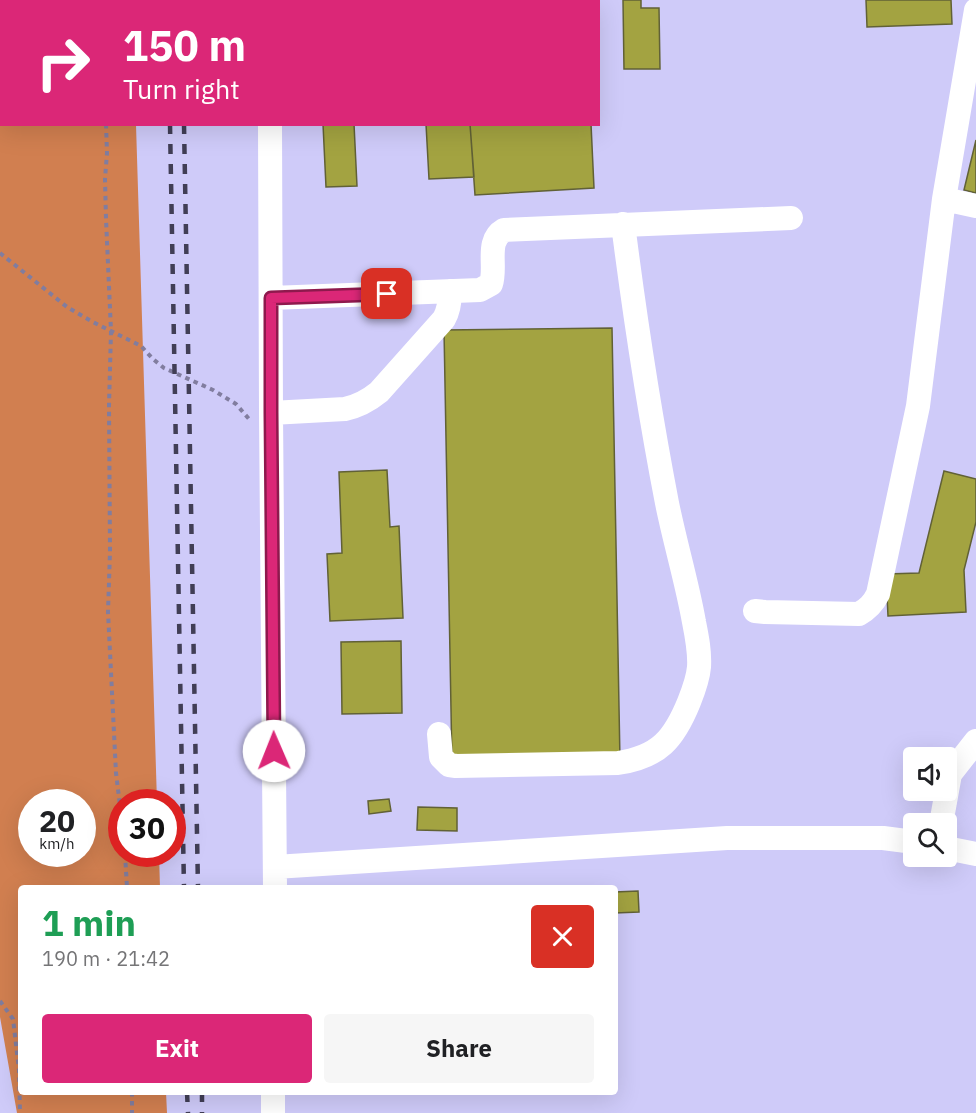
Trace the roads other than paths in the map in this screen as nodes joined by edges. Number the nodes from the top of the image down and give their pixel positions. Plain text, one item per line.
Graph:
1 (976, 10) edge
2 (270, 126) edge
3 (944, 199) junction
4 (976, 206) edge
5 (791, 218) dead end
6 (623, 225) junction
7 (450, 291) junction
8 (271, 298) junction
9 (271, 413) junction
10 (755, 611) dead end
11 (439, 734) dead end
12 (976, 741) edge
13 (943, 813) edge
14 (903, 841) edge
15 (957, 850) edge
16 (976, 854) edge
17 (275, 878) edge
18 (273, 1095) edge
19 (273, 1113) edge

1 - 3 street
2 - 8 street
3 - 4 street
3 - 10 street
5 - 6 street
6 - 7 street
6 - 11 street
7 - 8 street
7 - 9 street
8 - 9 street
9 - 17 street
12 - 13 street
14 - 17 street
15 - 16 street
18 - 19 street

